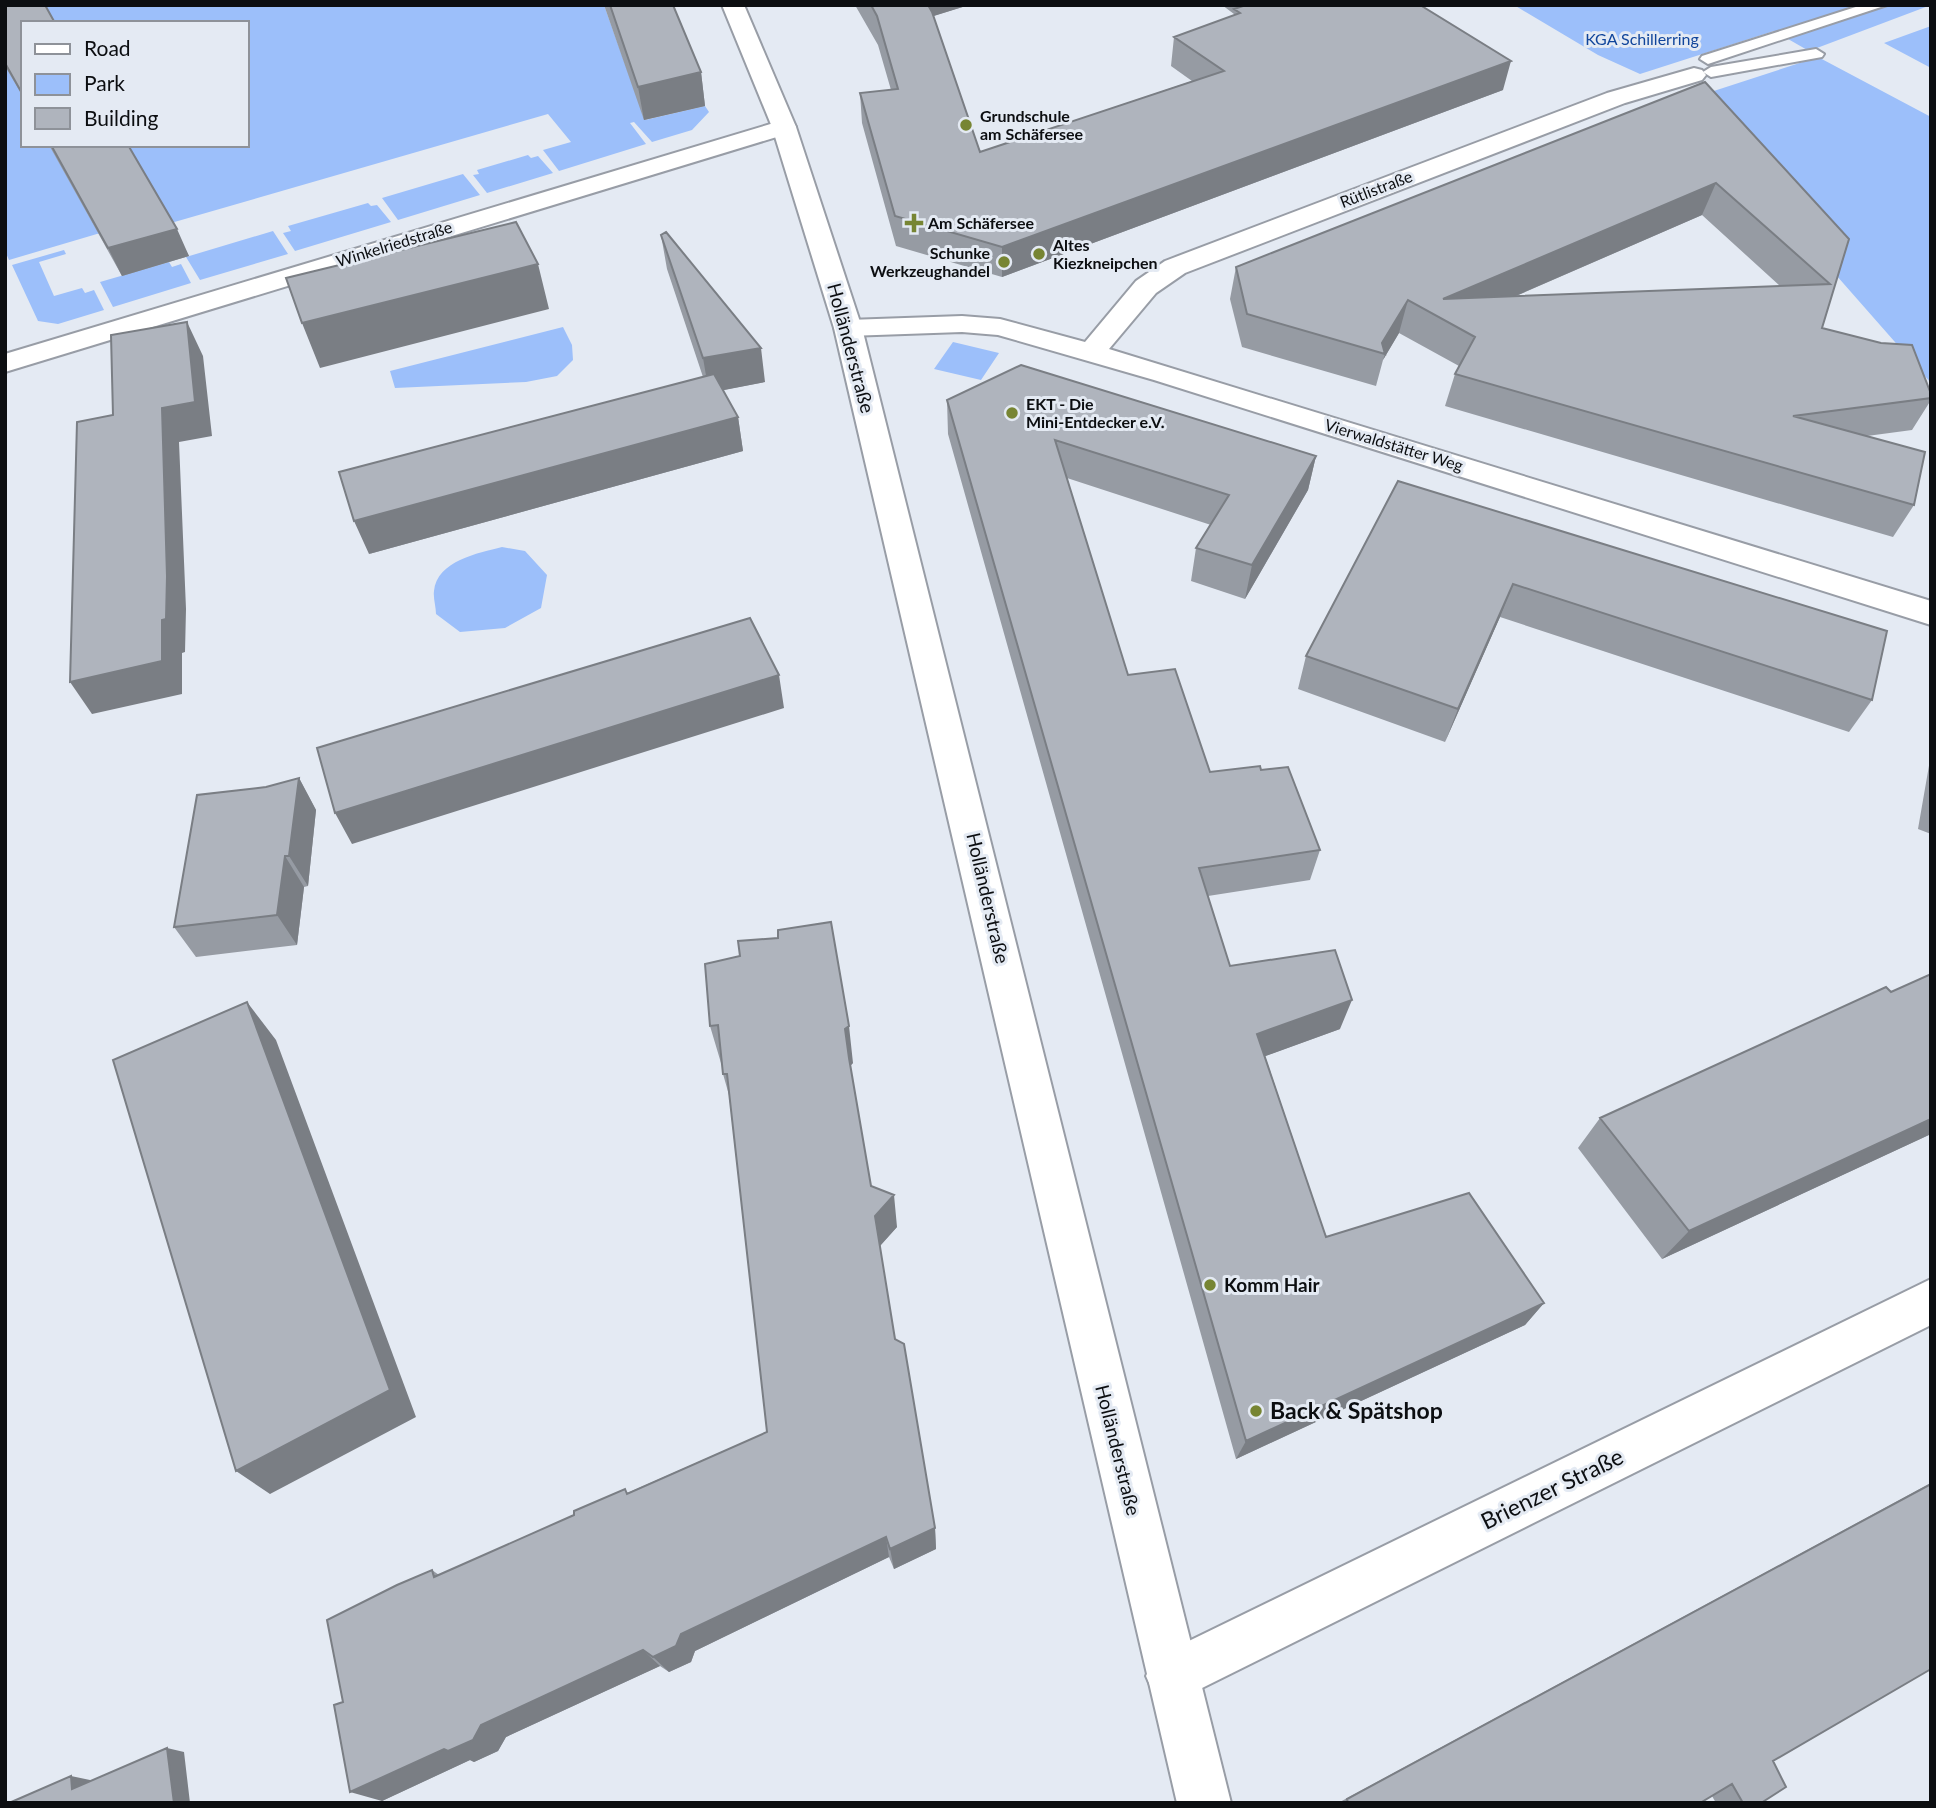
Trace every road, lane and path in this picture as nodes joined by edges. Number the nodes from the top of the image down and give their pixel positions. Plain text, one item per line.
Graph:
1 (733, 5) edge
2 (1879, 5) edge
3 (1816, 54) dead end
4 (1701, 67) junction
5 (784, 127) junction
6 (848, 328) junction
7 (10, 353) edge
8 (1091, 353) junction
9 (1931, 613) edge
10 (1931, 1301) edge
11 (1172, 1676) junction
12 (1204, 1803) edge

1 - 5 street, Holländerstraße
2 - 4 lane
3 - 4 lane
4 - 8 street, Rütlistraße
5 - 6 street, Holländerstraße
5 - 7 street, Winkelriedstraße
6 - 8 street, Vierwaldstätter Weg
6 - 11 street, Holländerstraße
8 - 9 street, Vierwaldstätter Weg
10 - 11 street, Brienzer Straße
11 - 12 street, Holländerstraße

